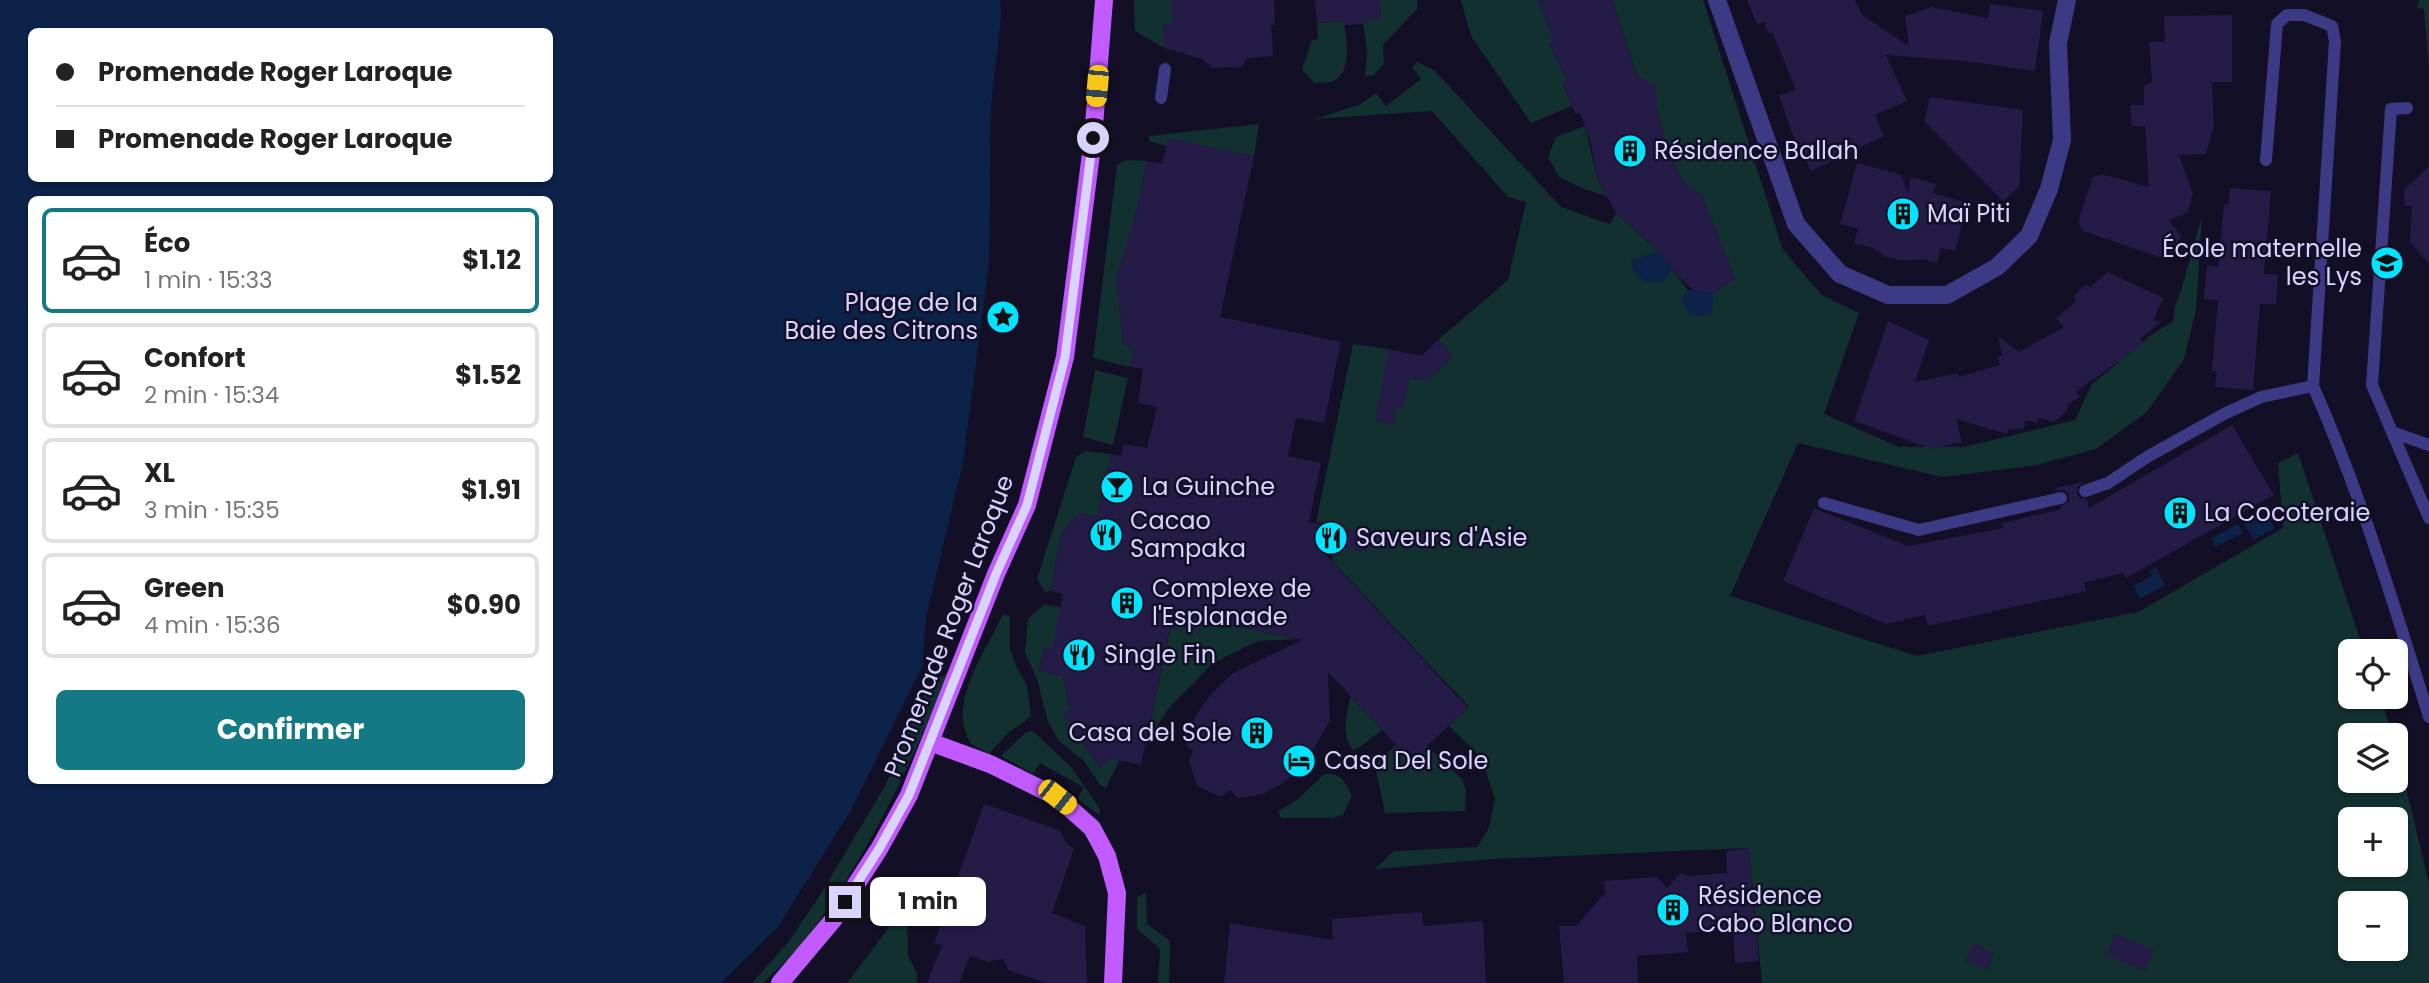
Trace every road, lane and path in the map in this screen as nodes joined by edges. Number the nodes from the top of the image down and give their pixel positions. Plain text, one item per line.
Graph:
1 (1104, 0) edge
2 (1717, 0) edge
3 (2067, 0) edge
4 (1165, 69) dead end
5 (1161, 98) dead end
6 (2407, 108) dead end
7 (2266, 160) dead end
8 (2313, 386) junction
9 (2392, 432) junction
10 (2429, 446) edge
11 (2085, 491) dead end
12 (2061, 498) dead end
13 (1824, 503) dead end
14 (2429, 518) edge
15 (2429, 717) edge
16 (930, 742) junction
17 (779, 983) edge
18 (1113, 983) edge

1 - 16 main road, Promenade Roger Laroque
2 - 3 street
4 - 5 lane
6 - 9 lane
7 - 8 lane
8 - 11 lane
8 - 15 lane
9 - 10 lane
9 - 14 lane
12 - 13 lane
16 - 17 main road, Promenade Roger Laroque
16 - 18 main road

